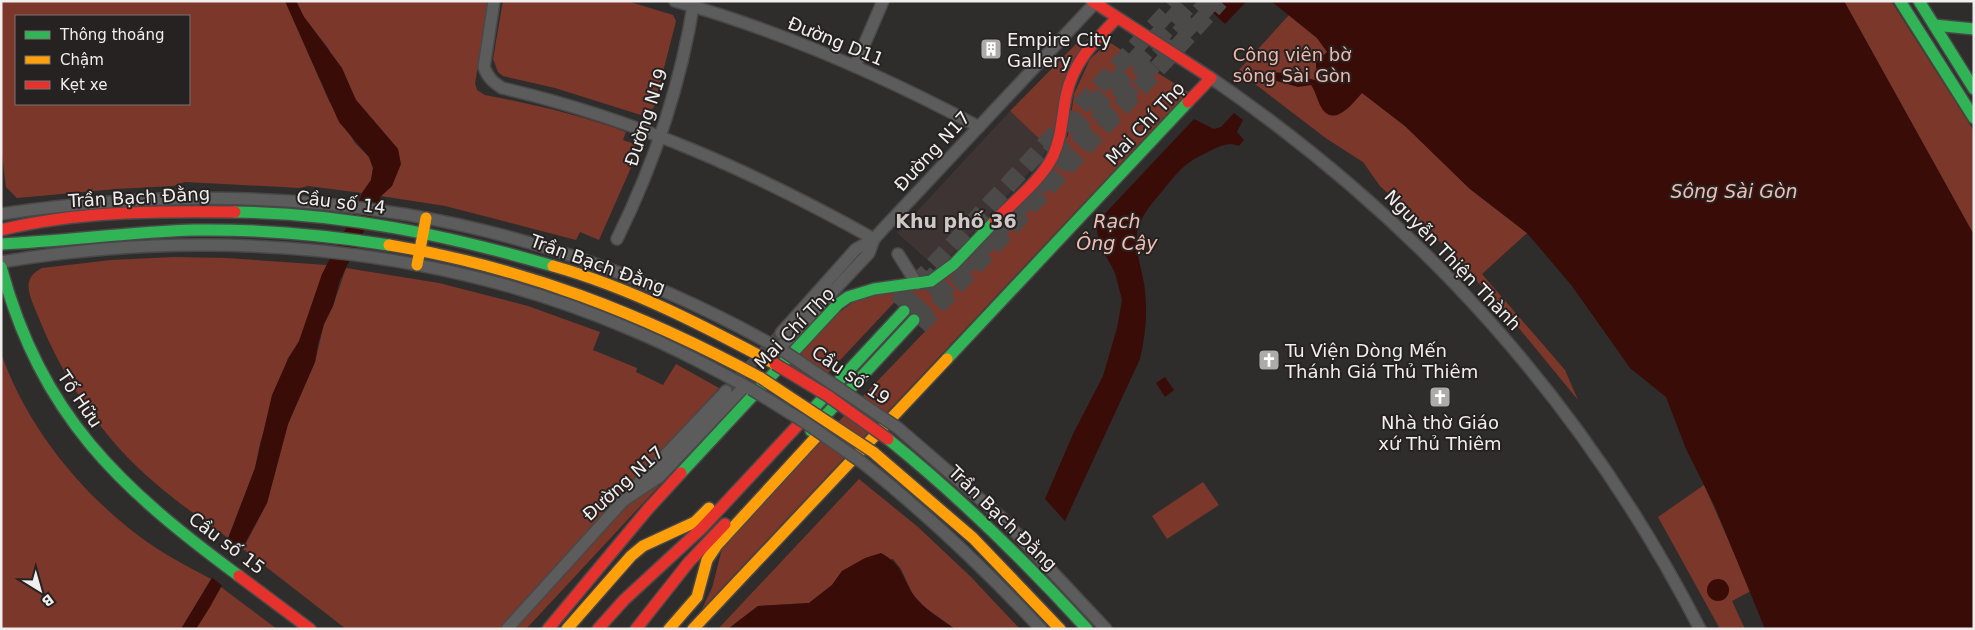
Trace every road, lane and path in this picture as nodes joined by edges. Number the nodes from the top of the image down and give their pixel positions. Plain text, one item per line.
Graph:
1 (494, 1) edge
2 (675, 1) edge
3 (883, 1) edge
4 (1900, 1) edge
5 (1918, 1) edge
6 (1093, 2) edge
7 (694, 4) edge
8 (1117, 18) junction
9 (1934, 25) junction
10 (1974, 29) edge
11 (855, 66) junction
12 (1211, 78) junction
13 (1974, 89) edge
14 (1974, 118) edge
15 (979, 127) junction
16 (660, 136) junction
17 (200, 197) junction
18 (200, 210) junction
19 (279, 212) joint
20 (1, 214) edge
21 (426, 218) junction
22 (398, 227) joint
23 (1, 230) edge
24 (199, 230) junction
25 (277, 232) joint
26 (424, 232) junction
27 (617, 239) dead end
28 (874, 239) junction
29 (1, 244) edge
30 (200, 244) junction
31 (395, 246) joint
32 (420, 251) junction
33 (566, 253) junction
34 (898, 254) dead end
35 (1, 262) edge
36 (418, 265) junction
37 (1, 267) edge
38 (561, 267) junction
39 (918, 284) junction
40 (555, 286) junction
41 (550, 299) junction
42 (781, 333) tunnel mouth
43 (782, 351) junction
44 (775, 364) joint
45 (748, 388) junction
46 (726, 391) tunnel mouth
47 (888, 438) joint
48 (911, 438) junction
49 (902, 449) junction
50 (888, 464) junction
51 (877, 474) junction
52 (623, 501) junction
53 (171, 523) joint
54 (1052, 570) junction
55 (1042, 580) junction
56 (1027, 593) junction
57 (1017, 603) junction
58 (310, 629) edge
59 (507, 629) edge
60 (548, 629) edge
61 (567, 629) edge
62 (598, 629) edge
63 (636, 629) edge
64 (669, 629) edge
65 (693, 629) edge
66 (1041, 629) edge
67 (1060, 629) edge
68 (1087, 629) edge
69 (1106, 629) edge
70 (1700, 629) edge

1 - 16 street
2 - 7 street, Đường D11
3 - 11 street
4 - 14 main road
5 - 9 main road
6 - 8 main road, Nguyễn Thiện Thành
6 - 15 street, Đường N17
7 - 11 street, Đường D11
7 - 16 street, Đường N19
8 - 12 main road, Nguyễn Thiện Thành
8 - 39 main road, Mai Chí Thọ
9 - 10 main road
9 - 13 main road
11 - 15 street, Đường D11
12 - 65 main road, Mai Chí Thọ
12 - 70 street, Nguyễn Thiện Thành
15 - 28 street, Đường N17
16 - 27 street, Đường N19
16 - 28 street
17 - 18 street
17 - 20 street, Cầu số 14
17 - 21 street, Cầu số 14
18 - 19 main road, Trần Bạch Đằng
18 - 23 main road, Trần Bạch Đằng
19 - 22 main road, Cầu số 14
21 - 26 main road
21 - 33 street, Cầu số 14
22 - 26 main road, Trần Bạch Đằng
24 - 25 main road, Trần Bạch Đằng
24 - 29 main road, Trần Bạch Đằng
24 - 30 street
25 - 31 main road, Cầu số 14
26 - 32 main road
26 - 38 main road, Trần Bạch Đằng
28 - 42 street
28 - 43 street, Đường N17
30 - 35 street
30 - 36 street
31 - 32 main road, Trần Bạch Đằng
32 - 36 main road
32 - 40 main road, Trần Bạch Đằng
33 - 38 street
33 - 43 street, Cầu số 19
34 - 39 street
36 - 41 street
37 - 53 main road, Tố Hữu
38 - 40 street
38 - 44 main road, Trần Bạch Đằng
39 - 60 main road, Mai Chí Thọ
40 - 41 street
40 - 50 main road, Trần Bạch Đằng, bridge
41 - 45 street
43 - 48 street, Cầu số 19, bridge
44 - 47 main road, Cầu số 19, bridge
45 - 51 street, bridge
45 - 52 street, Đường N17
46 - 52 street
47 - 49 main road, Trần Bạch Đằng
48 - 49 street
48 - 54 street, Cầu số 19
49 - 55 main road, Trần Bạch Đằng
50 - 51 street
50 - 56 main road, Trần Bạch Đằng
51 - 57 street
52 - 59 street, Đường N17
53 - 58 main road, Cầu số 15
54 - 55 street
54 - 69 street, Cầu số 19
55 - 68 main road, Trần Bạch Đằng
56 - 57 street
56 - 67 main road, Trần Bạch Đằng
57 - 66 street
61 - 62 main road
63 - 64 main road

